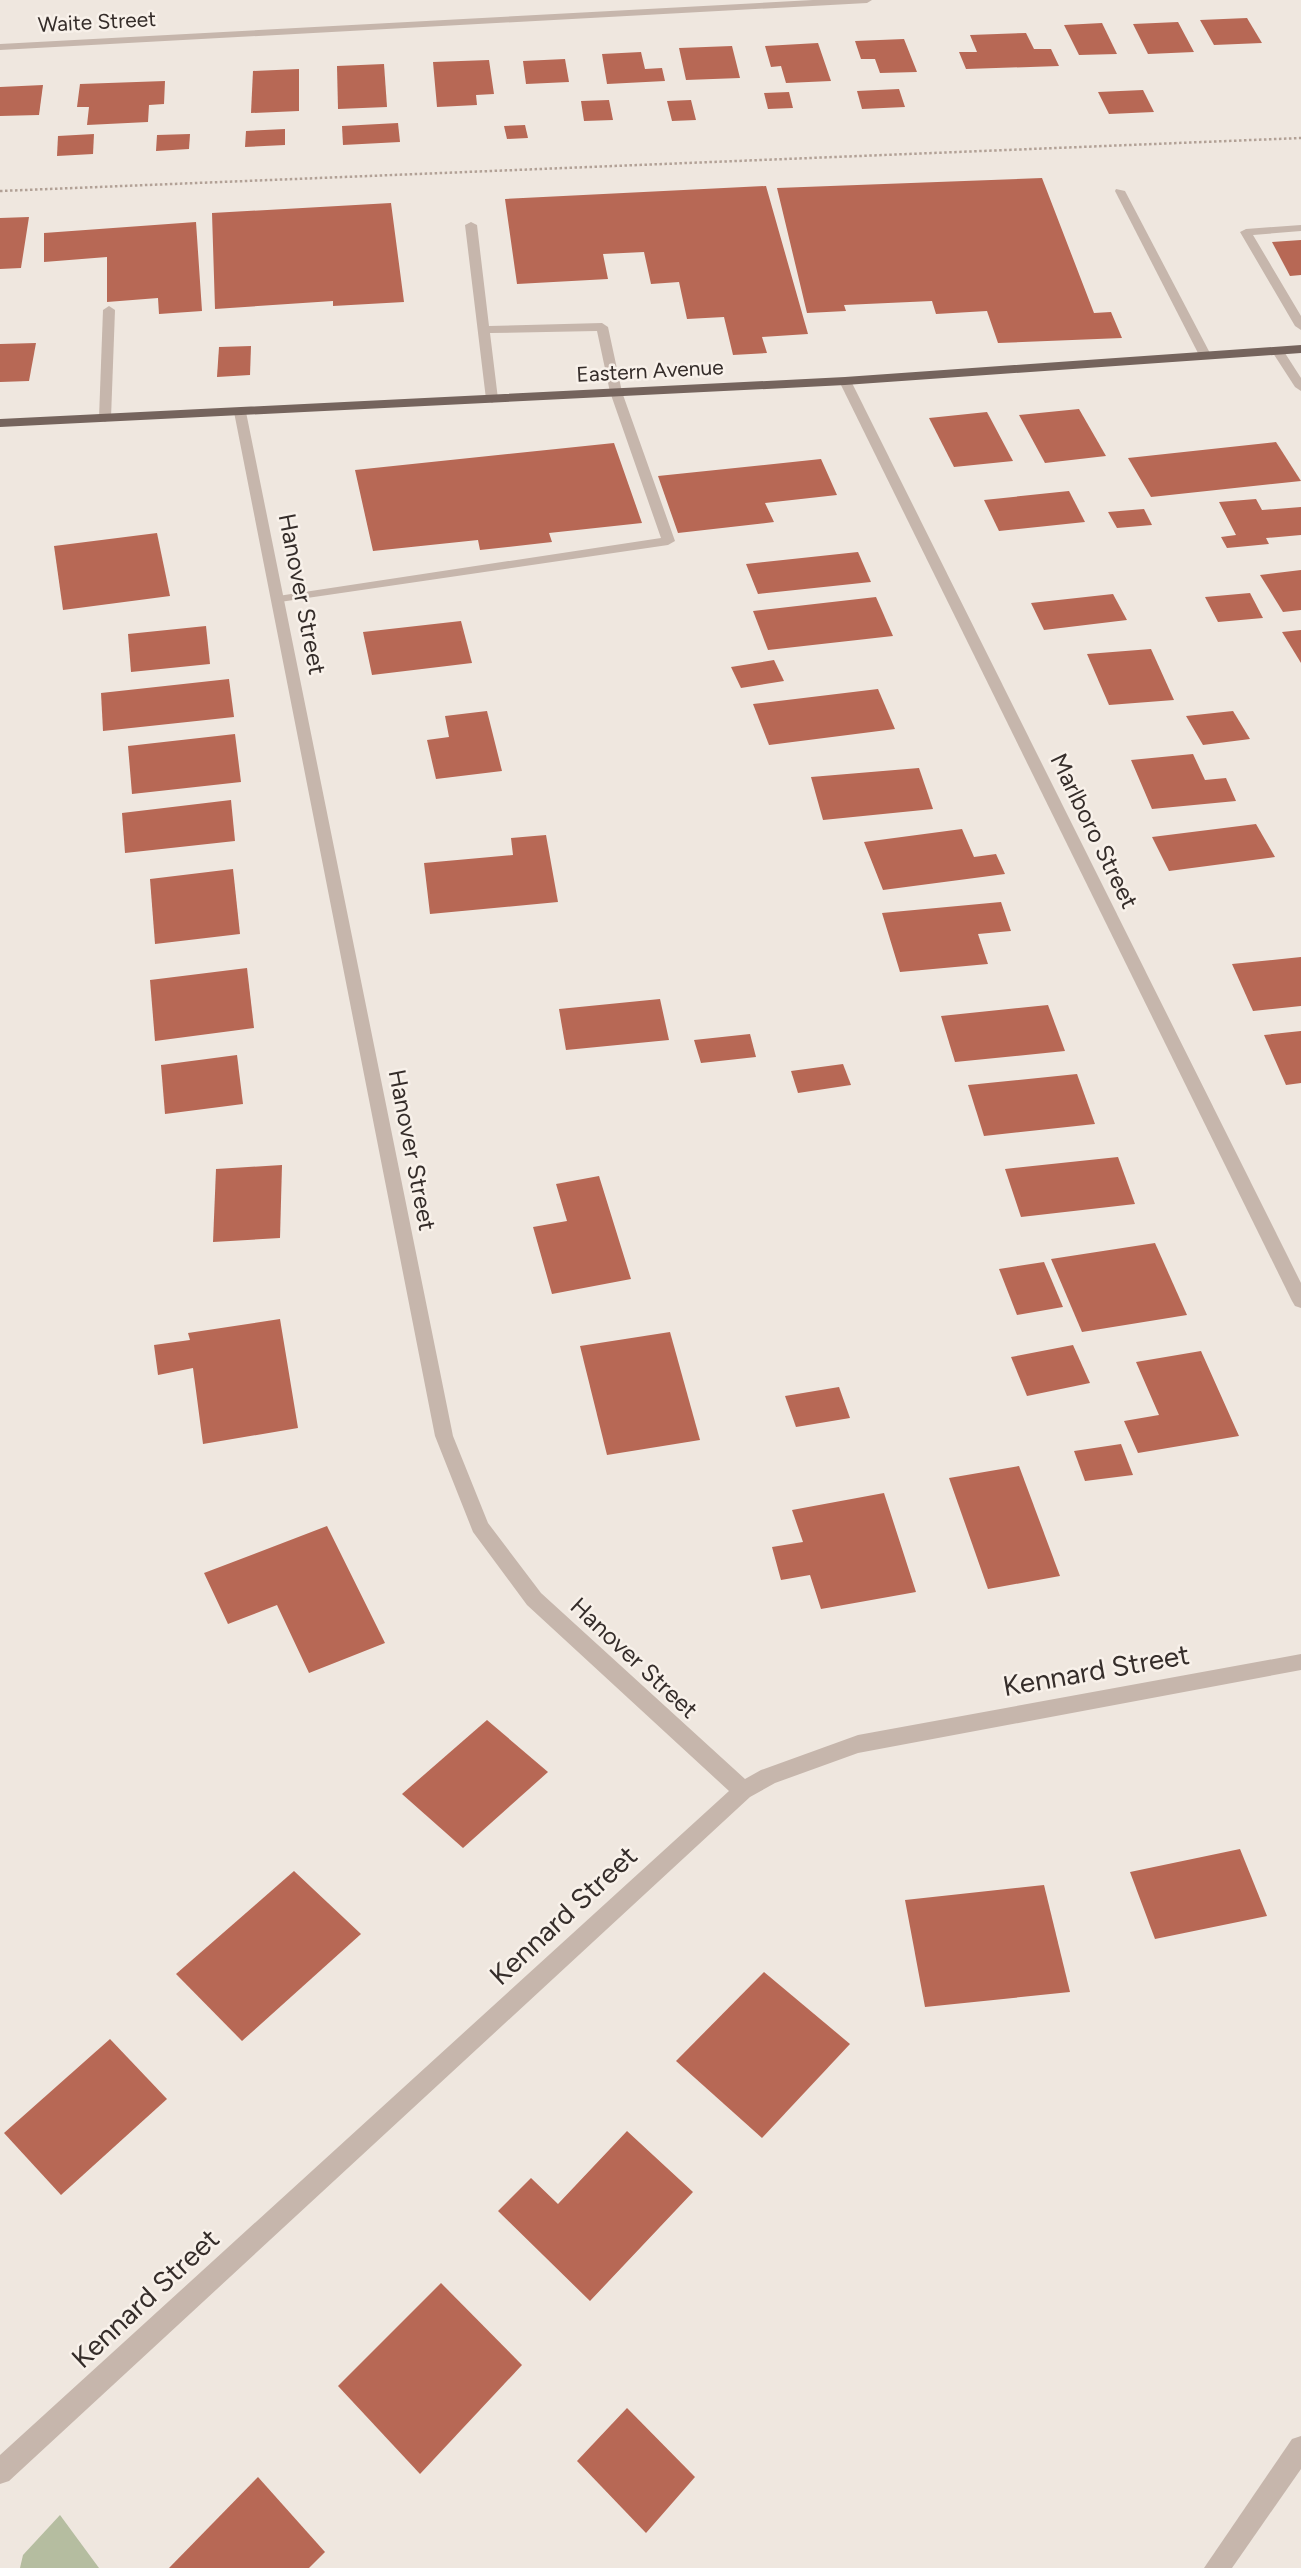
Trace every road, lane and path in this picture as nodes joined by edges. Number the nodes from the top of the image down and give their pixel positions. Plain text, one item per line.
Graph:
1 (867, 0) edge
2 (0, 47) edge
3 (1301, 138) edge
4 (0, 191) edge
5 (1120, 191) dead end
6 (471, 225) dead end
7 (1301, 228) edge
8 (1285, 303) junction
9 (1301, 303) edge
10 (109, 310) dead end
11 (1301, 326) edge
12 (484, 330) junction
13 (1301, 349) edge
14 (1277, 350) junction
15 (1205, 355) junction
16 (845, 381) junction
17 (1301, 387) edge
18 (616, 392) junction
19 (492, 399) junction
20 (240, 412) junction
21 (105, 418) junction
22 (0, 423) edge
23 (278, 600) junction
24 (1301, 1301) edge
25 (1301, 1662) edge
26 (743, 1791) junction
27 (1301, 2448) edge
28 (0, 2472) edge
29 (1217, 2568) edge

1 - 2 street, Waite Street
3 - 4 path
5 - 15 street
6 - 12 street
7 - 8 street
8 - 9 street
8 - 11 street
10 - 21 street
12 - 18 street
12 - 19 street
13 - 14 main road, Eastern Avenue
14 - 15 main road, Eastern Avenue
14 - 17 street
15 - 16 main road, Eastern Avenue
16 - 18 main road, Eastern Avenue
16 - 24 street, Marlboro Street
18 - 19 main road, Eastern Avenue
18 - 23 street
19 - 20 main road, Eastern Avenue
20 - 21 main road, Eastern Avenue
20 - 23 street, Hanover Street
21 - 22 main road, Eastern Avenue
23 - 26 street, Hanover Street
25 - 26 street, Kennard Street
26 - 28 street, Kennard Street
27 - 29 street

